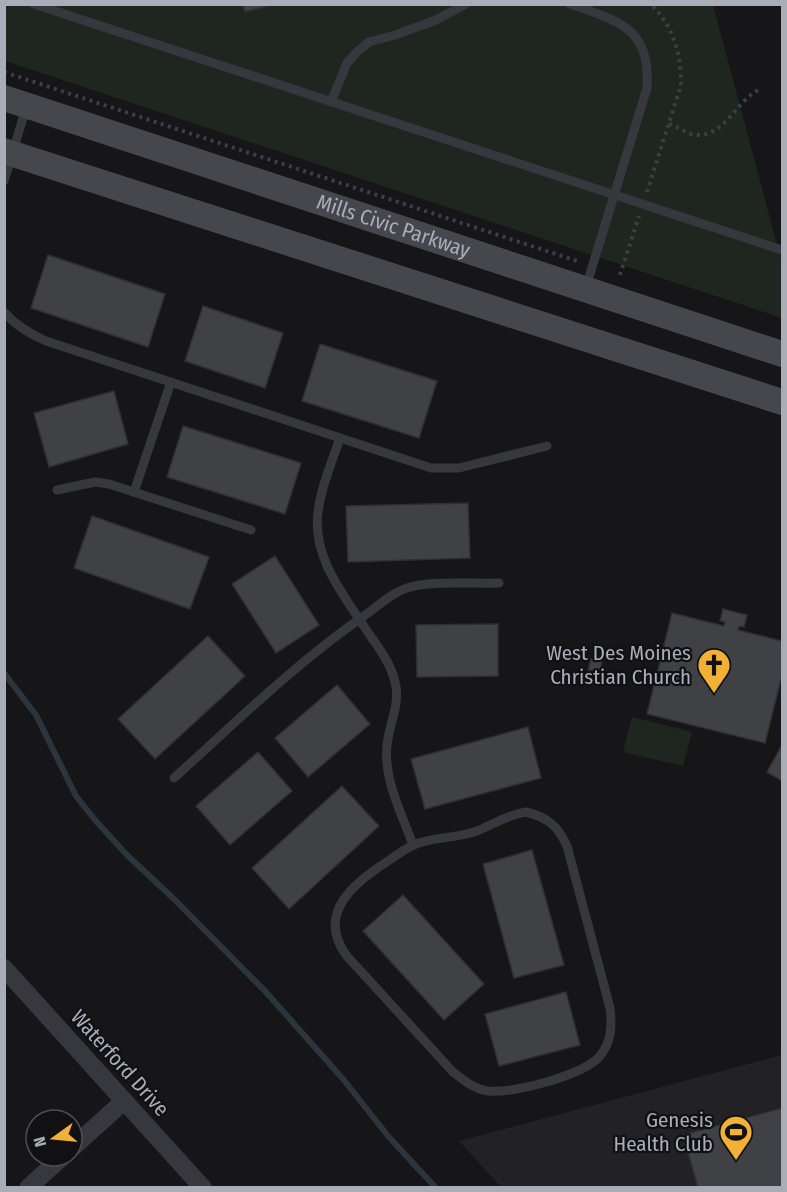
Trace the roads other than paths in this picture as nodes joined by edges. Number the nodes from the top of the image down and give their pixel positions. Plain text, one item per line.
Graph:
1 (34, 4) edge
2 (466, 4) edge
3 (570, 4) edge
4 (16, 102) edge
5 (332, 102) junction
6 (9, 152) edge
7 (4, 181) edge
8 (615, 194) junction
9 (783, 250) edge
10 (589, 278) junction
11 (4, 312) edge
12 (783, 354) edge
13 (171, 382) junction
14 (783, 402) edge
15 (340, 438) junction
16 (547, 446) dead end
17 (57, 490) dead end
18 (134, 492) junction
19 (250, 530) dead end
20 (499, 583) dead end
21 (360, 619) junction
22 (174, 778) dead end
23 (413, 845) junction
24 (4, 968) edge
25 (124, 1101) junction
26 (84, 1137) edge
27 (50, 1168) edge
28 (28, 1188) edge
29 (203, 1188) edge

1 - 5 lane
2 - 5 lane
3 - 8 lane
4 - 6 lane
4 - 10 main road, Mills Civic Parkway
5 - 8 lane
6 - 7 lane
6 - 14 main road
8 - 9 lane
8 - 10 lane
10 - 12 main road, Mills Civic Parkway
11 - 13 lane
13 - 15 lane
13 - 18 lane
15 - 16 lane
15 - 21 lane
17 - 18 lane
18 - 19 lane
20 - 21 lane
21 - 22 lane
21 - 23 lane
23 - 23 lane
24 - 25 street, Waterford Drive
25 - 26 street
25 - 29 street, Waterford Drive
27 - 28 street

